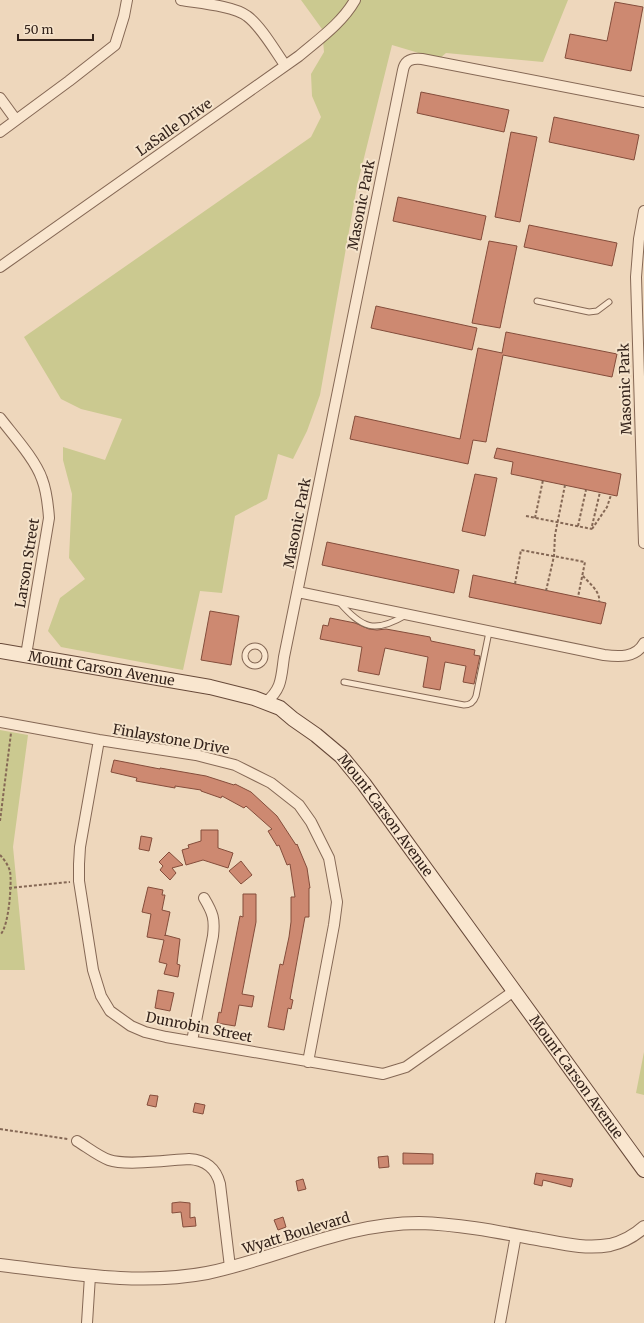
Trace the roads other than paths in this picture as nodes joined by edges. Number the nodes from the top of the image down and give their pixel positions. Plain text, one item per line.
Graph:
1 (127, 0) edge
2 (181, 0) edge
3 (355, 0) edge
4 (286, 65) junction
5 (0, 98) edge
6 (644, 102) edge
7 (16, 120) junction
8 (0, 132) edge
9 (644, 211) edge
10 (0, 268) edge
11 (537, 301) dead end
12 (609, 302) dead end
13 (0, 418) edge
14 (644, 543) edge
15 (298, 592) junction
16 (339, 601) junction
17 (406, 615) junction
18 (489, 632) junction
19 (644, 643) edge
20 (0, 651) edge
21 (26, 655) junction
22 (344, 682) dead end
23 (266, 702) junction
24 (0, 722) edge
25 (99, 740) junction
26 (204, 898) dead end
27 (514, 991) junction
28 (192, 1041) junction
29 (308, 1062) junction
30 (77, 1141) road end
31 (644, 1170) edge
32 (644, 1226) edge
33 (516, 1235) junction
34 (0, 1265) edge
35 (230, 1267) junction
36 (90, 1276) junction
37 (87, 1323) edge
38 (500, 1323) edge

1 - 7 street
2 - 4 street
3 - 4 street, LaSalle Drive
4 - 10 street, LaSalle Drive
5 - 7 street
6 - 15 street, Masonic Park
7 - 8 street
9 - 14 street, Masonic Park
11 - 12 lane
13 - 21 street, Larson Street
15 - 16 street
15 - 23 street, Masonic Park
16 - 17 street
16 - 17 lane
17 - 18 street
18 - 19 street
18 - 22 lane
20 - 21 main road, Mount Carson Avenue
21 - 23 main road, Mount Carson Avenue
23 - 27 main road, Mount Carson Avenue
24 - 25 street, Finlaystone Drive
25 - 28 street, Dunrobin Street
25 - 29 street, Finlaystone Drive
26 - 28 street
27 - 29 street, Dunrobin Street
27 - 31 main road, Mount Carson Avenue
28 - 29 street, Dunrobin Street
30 - 35 street
32 - 33 street, Wyatt Boulevard
33 - 35 street, Wyatt Boulevard
33 - 38 street
34 - 36 street, Wyatt Boulevard
35 - 36 street, Wyatt Boulevard
36 - 37 street

